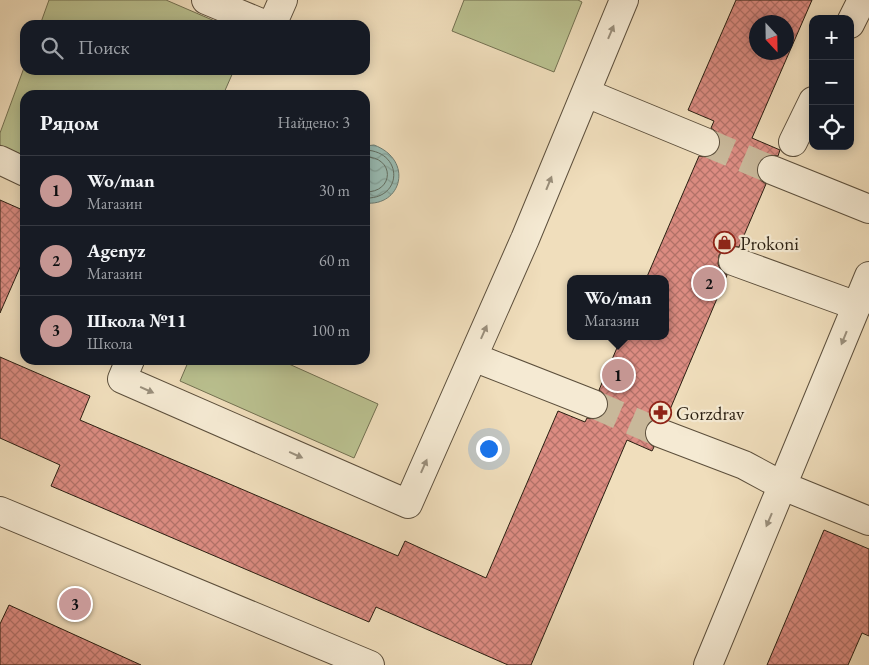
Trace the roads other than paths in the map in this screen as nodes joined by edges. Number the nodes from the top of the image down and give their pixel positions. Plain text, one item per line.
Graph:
1 (206, 0) edge
2 (283, 0) edge
3 (624, 0) edge
4 (862, 0) edge
5 (854, 16) edge
6 (254, 20) edge
7 (274, 20) edge
8 (586, 93) junction
9 (811, 105) edge
10 (705, 142) tunnel mouth
11 (793, 142) dead end
12 (0, 160) edge
13 (20, 170) edge
14 (772, 170) tunnel mouth
15 (869, 209) edge
16 (733, 261) dead end
17 (869, 276) edge
18 (857, 306) junction
19 (473, 357) junction
20 (128, 365) edge
21 (593, 404) tunnel mouth
22 (660, 433) tunnel mouth
23 (783, 486) junction
24 (0, 511) edge
25 (869, 521) edge
26 (327, 657) edge
27 (370, 665) edge
28 (708, 665) edge

1 - 6 lane
2 - 7 lane
8 -> 3 lane
4 - 5 lane
8 - 10 lane
19 -> 8 lane
9 - 11 lane
12 - 13 lane
14 - 15 lane
16 - 18 lane
17 - 18 lane
18 -> 23 lane
20 -> 19 lane
19 - 21 lane
22 - 23 lane
23 - 25 lane
23 -> 28 lane
24 - 26 lane
26 - 27 lane

